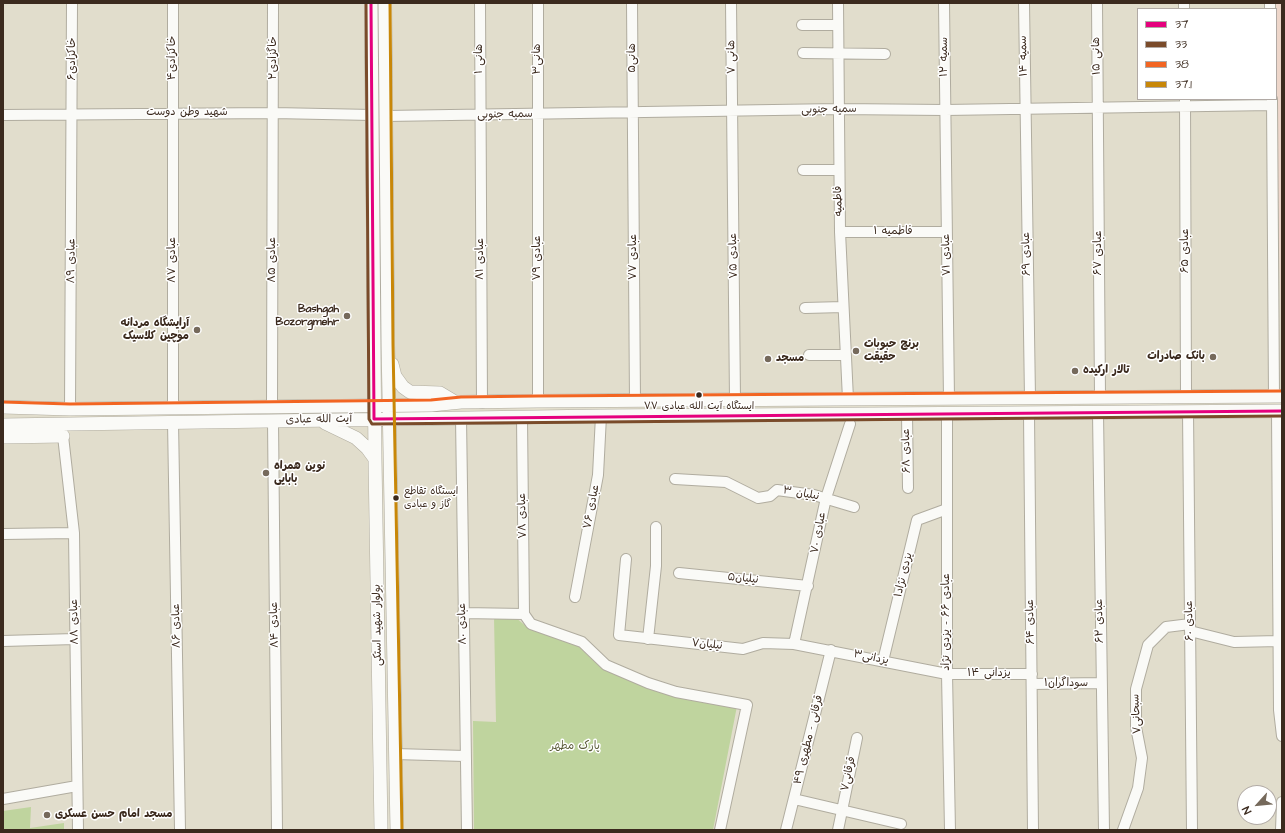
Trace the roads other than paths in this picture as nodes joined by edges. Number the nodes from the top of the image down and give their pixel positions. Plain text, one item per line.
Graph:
1 (72, 3) edge
2 (173, 3) edge
3 (273, 3) edge
4 (371, 3) edge
5 (385, 3) edge
6 (480, 3) edge
7 (538, 3) edge
8 (632, 3) edge
9 (731, 3) edge
10 (838, 3) edge
11 (944, 3) edge
12 (1024, 3) edge
13 (1097, 3) edge
14 (802, 25) dead end
15 (838, 25) junction
16 (838, 53) junction
17 (803, 54) dead end
18 (885, 54) dead end
19 (1272, 102) edge
20 (1185, 103) edge
21 (1098, 108) junction
22 (838, 109) junction
23 (1025, 109) junction
24 (945, 110) junction
25 (274, 112) junction
26 (733, 112) junction
27 (174, 113) junction
28 (633, 113) junction
29 (73, 114) junction
30 (3, 115) edge
31 (372, 115) junction
32 (538, 115) junction
33 (386, 116) junction
34 (481, 116) junction
35 (803, 170) dead end
36 (839, 170) junction
37 (840, 232) junction
38 (946, 232) junction
39 (843, 307) junction
40 (805, 308) dead end
41 (388, 344) junction
42 (809, 355) dead end
43 (846, 355) junction
44 (1186, 396) junction
45 (1278, 396) edge
46 (1100, 397) junction
47 (1030, 398) junction
48 (848, 399) junction
49 (949, 399) junction
50 (735, 400) junction
51 (538, 401) junction
52 (635, 401) junction
53 (461, 402) junction
54 (482, 403) junction
55 (390, 405) junction
56 (374, 406) junction
57 (3, 407) edge
58 (272, 407) junction
59 (173, 408) junction
60 (70, 409) junction
61 (1188, 411) junction
62 (1280, 411) edge
63 (1098, 412) junction
64 (907, 414) junction
65 (947, 414) junction
66 (1029, 414) junction
67 (601, 416) junction
68 (522, 417) junction
69 (461, 418) junction
70 (374, 419) junction
71 (390, 419) junction
72 (318, 420) junction
73 (273, 421) junction
74 (173, 422) junction
75 (850, 424) dead end
76 (3, 425) edge
77 (27, 425) junction
78 (46, 425) junction
79 (63, 436) junction
80 (7, 437) edge
81 (375, 459) junction
82 (674, 479) dead end
83 (908, 488) dead end
84 (826, 498) junction
85 (854, 507) dead end
86 (947, 509) junction
87 (656, 527) dead end
88 (74, 533) junction
89 (3, 534) edge
90 (626, 559) dead end
91 (679, 573) dead end
92 (808, 586) junction
93 (575, 597) dead end
94 (463, 613) junction
95 (524, 614) junction
96 (1190, 628) junction
97 (75, 639) junction
98 (648, 639) junction
99 (3, 641) edge
100 (1279, 641) junction
101 (794, 644) junction
102 (831, 650) junction
103 (883, 661) junction
104 (947, 674) junction
105 (1032, 679) junction
106 (1100, 683) junction
107 (1281, 709) edge
108 (1282, 736) edge
109 (857, 738) dead end
110 (395, 754) junction
111 (465, 756) junction
112 (77, 786) junction
113 (3, 798) edge
114 (794, 799) junction
115 (1282, 802) edge
116 (841, 810) junction
117 (901, 824) dead end
118 (78, 830) edge
119 (180, 830) edge
120 (277, 830) edge
121 (381, 830) edge
122 (397, 830) edge
123 (468, 830) edge
124 (720, 830) edge
125 (786, 830) edge
126 (838, 830) edge
127 (950, 830) edge
128 (1033, 830) edge
129 (1104, 830) edge
130 (1123, 830) edge
131 (1192, 830) edge
132 (1281, 830) edge

1 - 29 street, خاکزادی۶
2 - 27 street, خاکزادی۴
3 - 25 street, خاگزادی۲
4 - 31 main road, بولوار شهید استکی
5 - 33 main road
6 - 34 street, هانی ۱
7 - 32 street, هانی۳
8 - 28 street, هانی۵
9 - 26 street, هانی ۷
10 - 15 street, فاطمیه
11 - 24 street, سمیه ۱۲
12 - 23 street, سمیه ۱۴
13 - 21 street, هانی ۱۵
14 - 15 street
15 - 16 street, فاطمیه
16 - 17 street
16 - 18 street
16 - 22 street, فاطمیه
19 - 20 street, سمیه جنوبی
19 - 45 street
20 - 21 street, سمیه جنوبی
20 - 44 street, عبادی ۶۵
21 - 23 street, سمیه جنوبی
21 - 46 street, عبادی ۶۷
22 - 24 street, سمیه جنوبی
22 - 26 street, سمیه جنوبی
22 - 36 street, فاطمیه
23 - 24 street, سمیه جنوبی
23 - 47 street, عبادی ۶۹
24 - 38 street, عبادی ۷۱
25 - 27 street, شهید وطن دوست
25 - 31 street, شهید وطن دوست
25 - 58 street, عبادی ۸۵
26 - 28 street, سمیه جنوبی
26 - 50 street, عبادی ۷۵
27 - 29 street, شهید وطن دوست
27 - 59 street, عبادی ۸۷
28 - 32 street, سمیه جنوبی
28 - 52 street, عبادی ۷۷
29 - 30 street, شهید وطن دوست
29 - 60 street, عبادی ۸۹
31 - 56 main road, بولوار شهید استکی
32 - 34 street, سمیه جنوبی
32 - 51 street, عبادی ۷۹
33 - 34 street, سمیه جنوبی
33 - 41 main road
34 - 54 street, عبادی ۸۱
35 - 36 street
36 - 37 street, فاطمیه
37 - 38 street, فاطمیه ۱
37 - 39 street, فاطمیه
38 - 49 street, عبادی ۷۱
39 - 40 street
39 - 43 street, فاطمیه
41 - 53 main road
41 - 55 main road, بولوار شهید استکی
42 - 43 street
43 - 48 street, فاطمیه
44 - 45 main road, آیت الله عبادی
44 - 46 main road, آیت الله عبادی
46 - 47 main road, آیت الله عبادی
47 - 49 main road, آیت الله عبادی
48 - 49 main road, آیت الله عبادی
48 - 50 main road, آیت الله عبادی
50 - 52 main road, آیت الله عبادی
51 - 52 main road, آیت الله عبادی
51 - 54 main road, آیت الله عبادی
53 - 54 main road, آیت الله عبادی
53 - 55 main road, آیت الله عبادی
55 - 56 main road, آیت الله عبادی
55 - 71 main road, بولوار شهید استکی
56 - 58 main road, آیت الله عبادی
56 - 70 main road, بولوار شهید استکی
57 - 60 main road, آیت الله عبادی
58 - 59 main road, آیت الله عبادی
59 - 60 main road, آیت الله عبادی
61 - 62 main road, آیت الله عبادی
61 - 63 main road, آیت الله عبادی
61 - 96 street, عبادی ۶۰
62 - 100 street
63 - 66 main road, آیت الله عبادی
63 - 106 street, عبادی ۶۲
64 - 65 main road, آیت الله عبادی
64 - 67 main road, آیت الله عبادی
64 - 83 street, عبادی ۶۸
65 - 66 main road, آیت الله عبادی
65 - 86 street, عبادی ۶۶ - یزدی نژاد
66 - 105 street, عبادی ۶۴
67 - 68 main road, آیت الله عبادی
67 - 93 street, عبادی ۷۶
68 - 69 main road, آیت الله عبادی
68 - 95 street, عبادی ۷۸
69 - 71 main road, آیت الله عبادی
69 - 94 street, عبادی ۸۰
70 - 71 main road, آیت الله عبادی
70 - 72 main road, آیت الله عبادی
70 - 81 main road, بولوار شهید استکی
71 - 110 main road, بولوار شهید استکی
72 - 73 main road, آیت الله عبادی
72 - 81 main road
73 - 74 main road, آیت الله عبادی
73 - 120 street, عبادی ۸۴
74 - 78 main road, آیت الله عبادی
74 - 119 street, عبادی ۸۶
75 - 84 street, عبادی ۷۰
76 - 77 main road, آیت الله عبادی
77 - 78 main road, آیت الله عبادی
77 - 80 main road
78 - 79 street
79 - 80 main road
79 - 88 street, عبادی ۸۸
81 - 121 main road, بولوار شهید استکی
82 - 84 street, نیلیان ۳
84 - 85 street, نیلیان ۳
84 - 92 street, عبادی ۷۰
86 - 103 street, یزدی نژاد۱
86 - 104 street, عبادی ۶۶ - یزدی نژاد
87 - 98 street
88 - 89 street
88 - 97 street, عبادی ۸۸
90 - 98 street, نیلیان۷
91 - 92 street, نیلیان۵
92 - 101 street, عبادی ۷۰
94 - 95 street
94 - 111 street, عبادی ۸۰
95 - 124 street
96 - 100 street
96 - 130 street, سبحانی۷
96 - 131 street, عبادی ۶۰
97 - 99 street
97 - 112 street, عبادی ۸۸
98 - 101 street, نیلیان۷
100 - 107 street
101 - 102 street, یزدانی۳
102 - 103 street, یزدانی۳
102 - 114 street, قرقانی - مطهری ۴۹
103 - 104 street, یزدانی۳
104 - 105 street, یزدانی ۱۴
104 - 127 street, عبادی ۶۶ - یزدی نژاد
105 - 106 street, سوداگران۱
105 - 128 street, عبادی ۶۴
106 - 129 street, عبادی ۶۲
107 - 108 street
109 - 116 street, قرقانی۷
110 - 111 street
110 - 122 main road, بولوار شهید استکی
111 - 123 street, عبادی ۸۰
112 - 113 street
112 - 118 street, عبادی ۸۸
114 - 116 street
114 - 125 street, قرقانی - مطهری ۴۹
115 - 132 street
116 - 117 street
116 - 126 street, قرقانی۷

